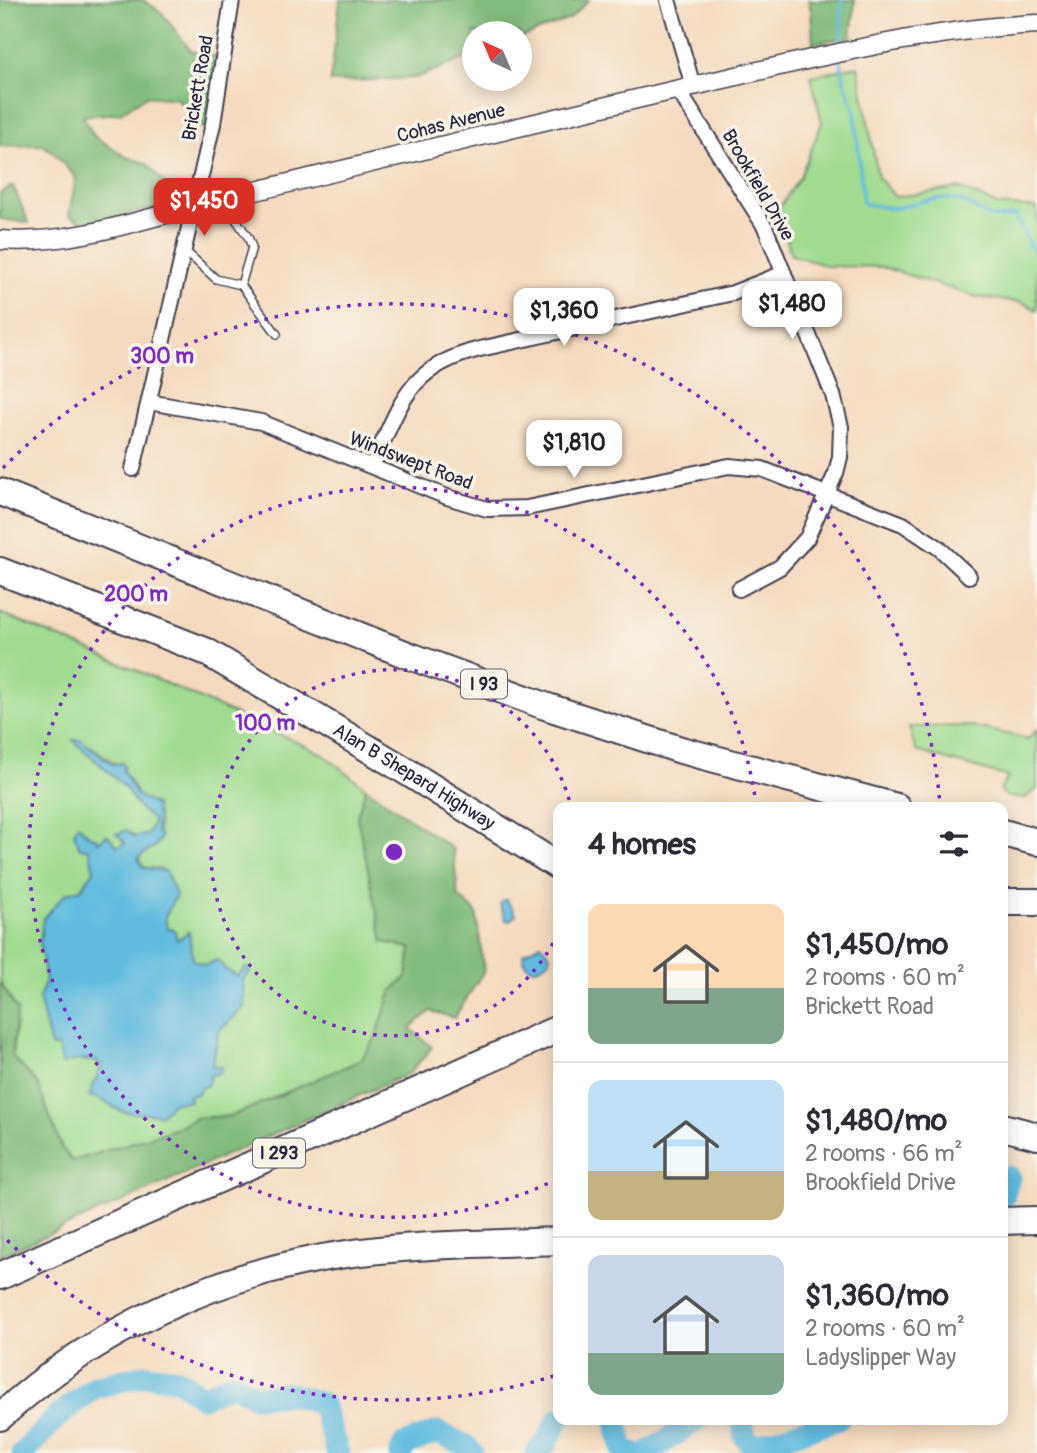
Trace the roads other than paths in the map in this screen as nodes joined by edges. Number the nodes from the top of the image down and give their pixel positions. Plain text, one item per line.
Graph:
1 (232, 0) edge
2 (668, 0) edge
3 (1037, 24) edge
4 (685, 88) junction
5 (223, 199) junction
6 (194, 206) junction
7 (0, 240) edge
8 (183, 250) junction
9 (784, 273) junction
10 (241, 285) junction
11 (277, 334) dead end
12 (149, 402) junction
13 (372, 466) junction
14 (133, 469) dead end
15 (0, 492) edge
16 (827, 494) junction
17 (0, 572) edge
18 (969, 576) dead end
19 (739, 589) dead end
20 (878, 802) edge
21 (1008, 835) edge
22 (1037, 842) edge
23 (553, 863) edge
24 (1008, 902) edge
25 (1037, 902) edge
26 (553, 1031) edge
27 (1008, 1127) edge
28 (1037, 1136) edge
29 (1037, 1220) edge
30 (1008, 1221) edge
31 (553, 1241) edge
32 (0, 1276) edge
33 (0, 1417) edge

1 - 6 street, Brickett Road
2 - 4 street, Brookfield Drive
3 - 4 street, Cohas Avenue
4 - 5 street, Cohas Avenue
4 - 9 street, Brookfield Drive
5 - 6 street, Cohas Avenue
5 - 10 lane
6 - 7 street, Cohas Avenue
6 - 8 street, Brickett Road
8 - 10 lane
8 - 12 street, Brickett Road
9 - 13 street
9 - 16 street, Brookfield Drive
10 - 11 lane
12 - 13 street, Windswept Road
12 - 14 street, Brickett Road
13 - 16 street, Windswept Road
15 - 20 highway, I 93
16 - 18 street, Windswept Road
16 - 19 street, Brookfield Drive
17 - 23 highway, Alan B Shepard Highway
21 - 22 highway
24 - 25 highway
26 - 32 highway, I 293
27 - 28 highway
29 - 30 highway
31 - 33 highway

